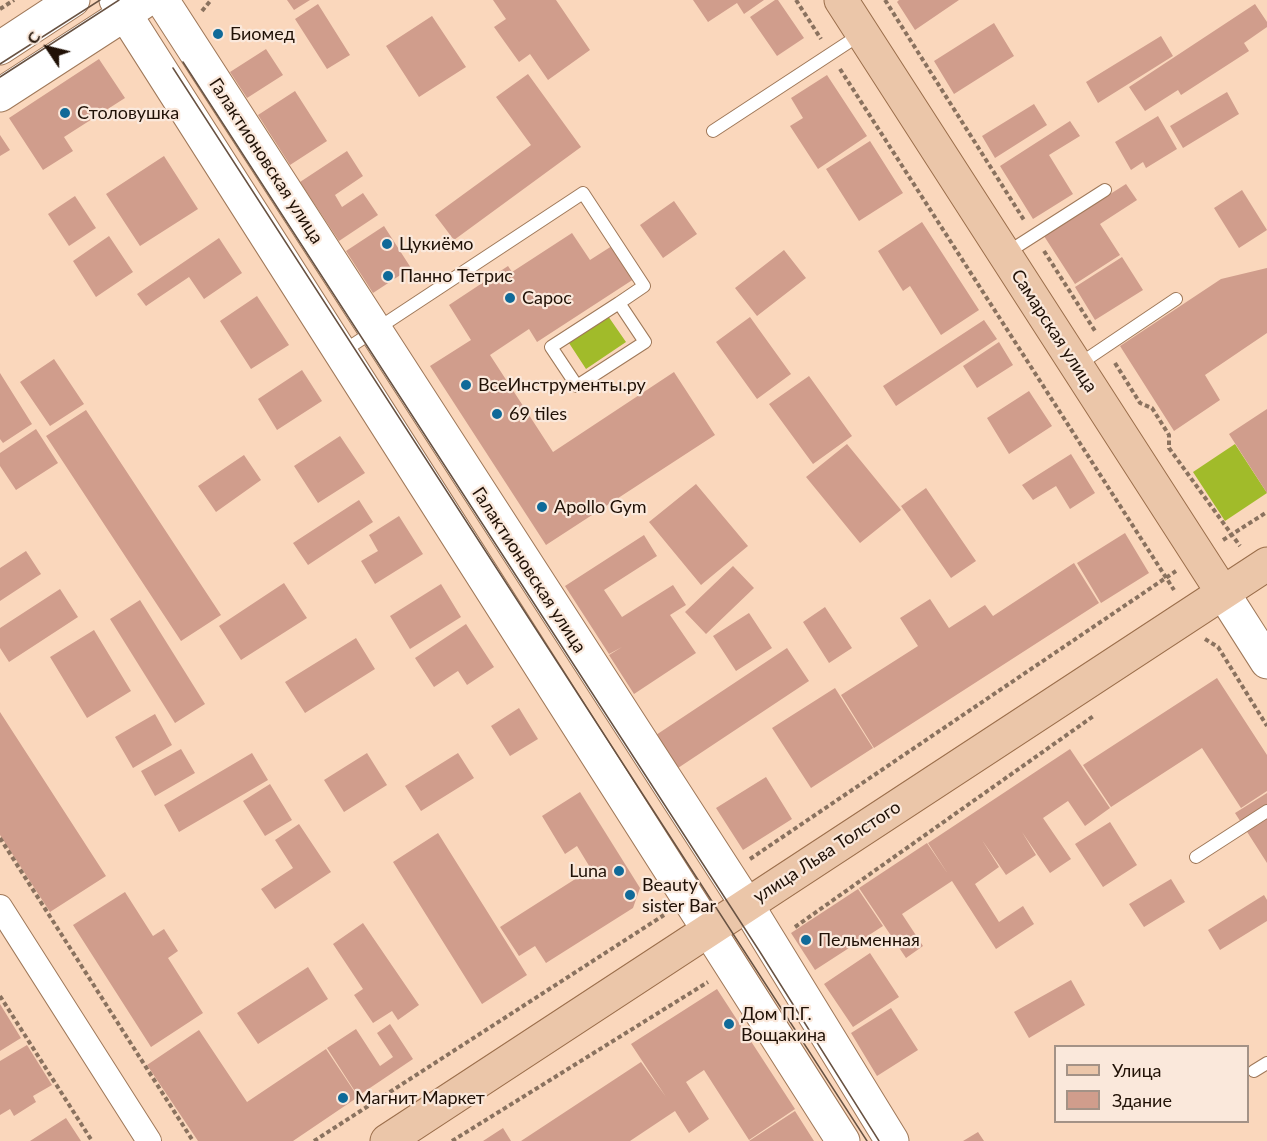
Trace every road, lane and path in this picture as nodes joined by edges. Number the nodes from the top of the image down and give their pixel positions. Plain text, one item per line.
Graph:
1 (14, 0) edge
2 (73, 0) edge
3 (162, 0) edge
4 (796, 0) edge
5 (841, 0) edge
6 (885, 0) edge
7 (129, 4) edge
8 (0, 9) edge
9 (862, 34) junction
10 (0, 48) edge
11 (831, 54) junction
12 (0, 95) edge
13 (713, 131) dead end
14 (1105, 190) dead end
15 (1034, 236) junction
16 (1005, 255) junction
17 (1176, 298) dead end
18 (619, 303) junction
19 (375, 330) junction
20 (1105, 347) junction
21 (341, 352) junction
22 (1077, 366) junction
23 (1267, 512) edge
24 (1231, 535) junction
25 (1199, 555) junction
26 (1262, 567) edge
27 (1167, 577) junction
28 (1172, 586) dead end
29 (1223, 592) junction
30 (1200, 632) dead end
31 (1204, 638) junction
32 (1194, 645) dead end
33 (1267, 662) edge
34 (1098, 713) dead end
35 (1267, 726) edge
36 (1267, 811) edge
37 (0, 838) edge
38 (1196, 857) dead end
39 (725, 874) junction
40 (687, 896) junction
41 (747, 905) junction
42 (0, 907) edge
43 (709, 930) junction
44 (769, 944) junction
45 (735, 970) junction
46 (0, 996) edge
47 (1267, 1063) edge
48 (1254, 1071) dead end
49 (92, 1141) edge
50 (149, 1141) edge
51 (193, 1141) edge
52 (314, 1141) edge
53 (387, 1141) edge
54 (452, 1141) edge
55 (843, 1141) edge
56 (892, 1141) edge

1 - 8 path
2 - 10 main road
3 - 19 main road, Галактионовская улица
4 - 11 path
5 - 9 main road, Самарская улица
6 - 15 path
7 - 12 main road
7 - 21 main road
9 - 11 lane
9 - 16 main road, Самарская улица
11 - 13 lane
11 - 27 path
14 - 15 lane
15 - 16 lane
15 - 20 path
16 - 22 main road, Самарская улица
17 - 20 lane
18 - 18 lane
18 - 19 lane
19 - 21 lane
19 - 39 main road, Галактионовская улица
20 - 22 lane
20 - 24 path
21 - 40 main road
22 - 25 main road, Самарская улица
23 - 24 path
24 - 25 path
24 - 26 path
25 - 27 path
25 - 29 main road, Самарская улица
26 - 29 main road, улица Льва Толстого
27 - 28 path
27 - 39 path
29 - 33 main road, Самарская улица
29 - 41 main road, улица Льва Толстого
30 - 31 path
31 - 32 path
31 - 35 path
34 - 44 path
36 - 38 lane
37 - 51 path
39 - 41 main road, Галактионовская улица
40 - 43 main road
40 - 52 path
41 - 43 main road, улица Льва Толстого
41 - 44 main road, Галактионовская улица
42 - 50 street
43 - 45 main road
43 - 53 main road, улица Льва Толстого
44 - 56 main road, Галактионовская улица
45 - 54 path
45 - 55 main road
46 - 49 path
47 - 48 lane

